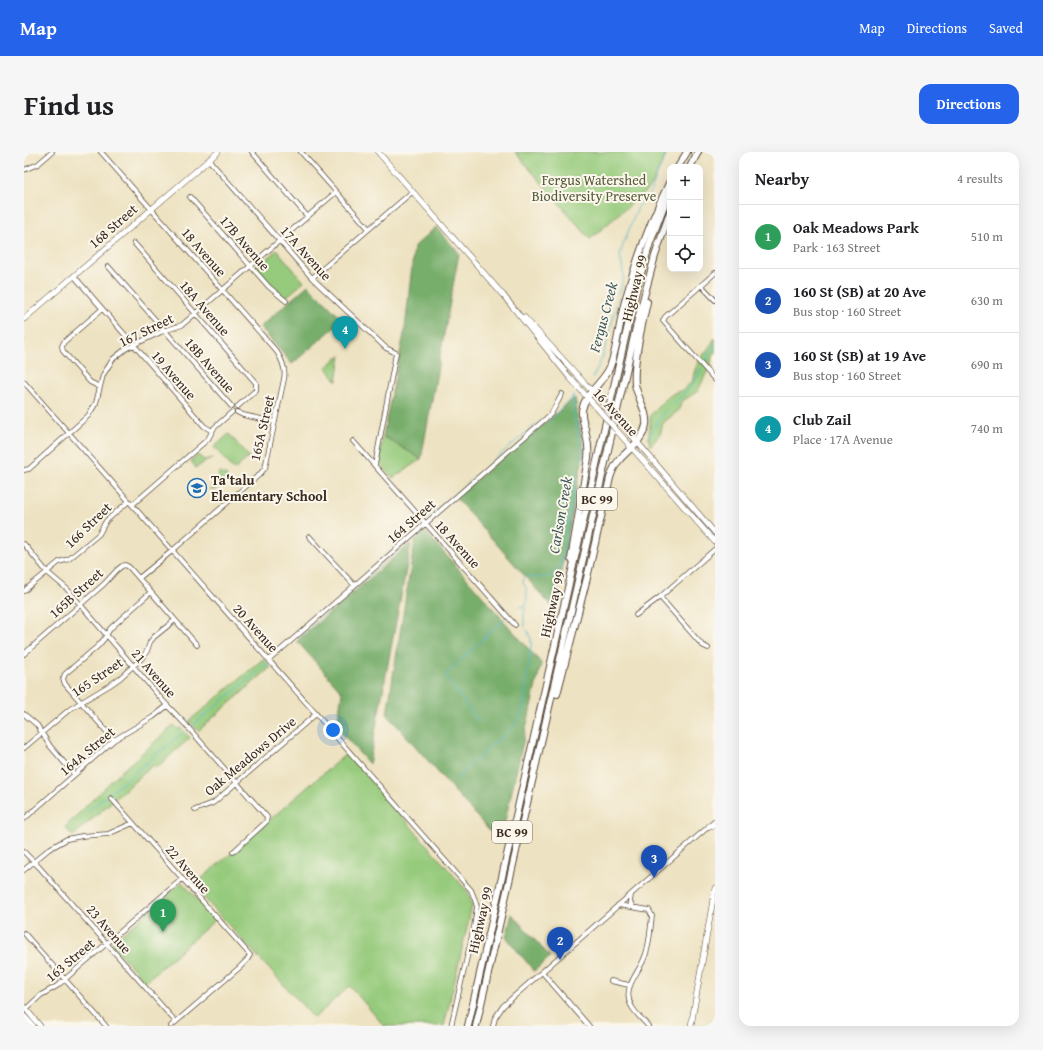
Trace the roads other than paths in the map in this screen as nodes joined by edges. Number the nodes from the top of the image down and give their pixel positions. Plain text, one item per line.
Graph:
1 (52, 152) edge
2 (100, 152) edge
3 (218, 152) edge
4 (252, 152) edge
5 (302, 152) edge
6 (378, 152) edge
7 (687, 152) edge
8 (698, 152) edge
9 (209, 160) junction
10 (681, 164) edge
11 (692, 164) edge
12 (24, 170) edge
13 (667, 188) edge
14 (336, 192) junction
15 (412, 192) junction
16 (190, 197) dead end
17 (667, 197) edge
18 (151, 209) junction
19 (308, 216) junction
20 (667, 220) edge
21 (369, 229) junction
22 (661, 235) junction
23 (279, 240) junction
24 (134, 244) dead end
25 (108, 266) dead end
26 (250, 266) junction
27 (715, 273) edge
28 (74, 276) junction
29 (312, 278) junction
30 (701, 285) junction
31 (222, 290) junction
32 (502, 295) junction
33 (715, 300) edge
34 (286, 301) dead end
35 (102, 309) junction
36 (196, 314) junction
37 (24, 319) edge
38 (165, 331) junction
39 (133, 345) junction
40 (284, 371) joint
41 (715, 380) edge
42 (24, 382) edge
43 (100, 387) junction
44 (256, 388) joint
45 (592, 391) junction
46 (562, 394) dead end
47 (587, 398) junction
48 (234, 408) junction
49 (275, 422) junction
50 (212, 431) junction
51 (70, 434) junction
52 (353, 441) dead end
53 (638, 441) junction
54 (632, 448) junction
55 (375, 465) junction
56 (24, 470) edge
57 (676, 497) junction
58 (131, 503) junction
59 (691, 505) junction
60 (425, 524) junction
61 (715, 534) edge
62 (309, 536) dead end
63 (715, 542) edge
64 (24, 544) edge
65 (715, 549) edge
66 (172, 551) junction
67 (47, 572) junction
68 (139, 578) junction
69 (354, 585) junction
70 (24, 591) edge
71 (151, 592) junction
72 (660, 597) junction
73 (80, 605) junction
74 (636, 616) dead end
75 (175, 620) junction
76 (515, 625) dead end
77 (106, 635) junction
78 (556, 637) junction
79 (197, 645) dead end
80 (708, 648) dead end
81 (24, 654) edge
82 (269, 660) junction
83 (133, 666) junction
84 (81, 702) junction
85 (167, 706) junction
86 (24, 714) edge
87 (316, 714) junction
88 (42, 732) junction
89 (114, 740) junction
90 (24, 748) edge
91 (536, 764) junction
92 (74, 774) junction
93 (237, 783) junction
94 (110, 798) dead end
95 (195, 810) dead end
96 (24, 819) edge
97 (715, 821) edge
98 (133, 823) junction
99 (715, 825) edge
100 (709, 826) junction
101 (24, 852) edge
102 (233, 852) dead end
103 (33, 862) junction
104 (24, 870) edge
105 (182, 879) junction
106 (715, 888) edge
107 (632, 893) junction
108 (618, 905) junction
109 (633, 907) junction
110 (24, 933) edge
111 (107, 944) junction
112 (542, 972) junction
113 (65, 979) junction
114 (611, 980) dead end
115 (629, 985) junction
116 (24, 1008) edge
117 (24, 1016) edge
118 (176, 1022) junction
119 (33, 1026) edge
120 (40, 1026) edge
121 (106, 1026) edge
122 (171, 1026) edge
123 (451, 1026) edge
124 (468, 1026) edge
125 (476, 1026) edge
126 (493, 1026) edge
127 (589, 1026) edge
128 (648, 1026) edge
129 (691, 1026) edge

1 - 12 street
2 - 18 street, 18 Avenue
3 - 9 main road, 168 Street
4 - 19 street
5 - 14 street
6 - 15 main road, 16 Avenue
7 - 10 highway
8 - 11 highway
9 - 18 main road, 168 Street
9 - 23 street, 17A Avenue
13 - 45 highway
14 - 19 street, 167 Street
14 - 21 street
15 - 21 street
15 - 32 main road, 16 Avenue
16 - 26 street, 17B Avenue
17 - 78 highway, Highway 99 / BC 99
18 - 28 main road, 168 Street
18 - 31 street, 18 Avenue
19 - 23 street, 167 Street
20 - 22 highway, Highway 99 / BC 99
21 - 29 street
22 - 53 highway
22 - 91 highway, Highway 99 / BC 99
23 - 26 street, 167 Street
23 - 29 street, 17A Avenue
24 - 36 street, 18A Avenue
25 - 38 street, 18B Avenue
26 - 31 street, 167 Street
26 - 34 street, 17B Avenue
27 - 30 street
28 - 35 street, 19 Avenue
28 - 37 main road, 168 Street
29 - 55 street, 17A Avenue
30 - 33 street
30 - 41 street
31 - 36 street, 167 Street
31 - 40 street, 18 Avenue
32 - 45 main road, 16 Avenue
32 - 47 main road, 16 Avenue
35 - 39 street, 19 Avenue
35 - 43 street
36 - 38 street, 167 Street
36 - 44 street, 18A Avenue
38 - 39 street, 167 Street
38 - 48 street, 18B Avenue
39 - 43 street, 167 Street
39 - 50 street, 19 Avenue
40 - 49 street, 165A Street
42 - 51 street, 20 Avenue
43 - 51 street, 167 Street
44 - 48 street, 166 Street
45 - 47 highway
45 - 53 main road, 16 Avenue, bridge
46 - 60 street, 164 Street
47 - 54 main road, 16 Avenue, bridge
47 - 78 highway
48 - 49 street, 18B Avenue
48 - 50 street, 166 Street
49 - 66 street, 165A Street
50 - 58 street, 166 Street
51 - 56 street, 167 Street
51 - 58 street, 20 Avenue
52 - 55 street, 18 Avenue
53 - 54 highway
53 - 59 main road, 16 Avenue
54 - 57 main road, 16 Avenue
54 - 91 highway
55 - 60 street, 18 Avenue
57 - 59 main road
57 - 63 main road, 16 Avenue
58 - 66 street, 20 Avenue
58 - 67 street, 166 Street
59 - 61 main road, 16 Avenue
60 - 69 street, 164 Street
60 - 76 street, 18 Avenue
62 - 69 street
64 - 67 street, 21 Avenue
65 - 72 street
66 - 68 street, 165A Street
66 - 82 street, 20 Avenue
67 - 70 street, 166 Street
67 - 73 street, 21 Avenue
68 - 71 street
68 - 73 street, 165B Street
69 - 82 street, 164 Street
71 - 75 street
71 - 77 street
72 - 74 street
72 - 80 street
73 - 77 street, 21 Avenue
73 - 81 street, 165B Street
75 - 79 street
75 - 83 street, 165 Street
77 - 83 street, 21 Avenue
77 - 84 street
78 - 124 highway, Highway 99 / BC 99
82 - 87 street, 20 Avenue
83 - 84 street, 165 Street
83 - 85 street, 21 Avenue
84 - 88 street, 165 Street
84 - 89 street
85 - 89 street, 164A Street
85 - 93 street, 21 Avenue
86 - 88 street
87 - 93 street, Oak Meadows Drive
87 - 123 street, 20 Avenue
88 - 90 street, 165 Street
88 - 92 street
89 - 92 street, 164A Street
91 - 125 highway, Highway 99 / BC 99
92 - 96 street, 164A Street
93 - 95 street, Oak Meadows Drive
93 - 102 street, 21 Avenue
94 - 98 street, 22 Avenue
97 - 100 street
98 - 103 street
98 - 105 street, 22 Avenue
99 - 100 main road
100 - 107 street
101 - 103 street, 23 Avenue
103 - 104 street
103 - 111 street, 23 Avenue
105 - 111 street, 163 Street
105 - 118 street, 22 Avenue
106 - 129 main road
107 - 108 street
107 - 109 street
108 - 109 street
108 - 112 street
109 - 115 street
110 - 113 street
111 - 113 street, 163 Street
111 - 118 street, 23 Avenue
112 - 126 street
112 - 127 street
113 - 116 street, 163 Street
113 - 121 street
114 - 115 street
115 - 128 street
116 - 120 main road
117 - 119 main road
118 - 122 street

